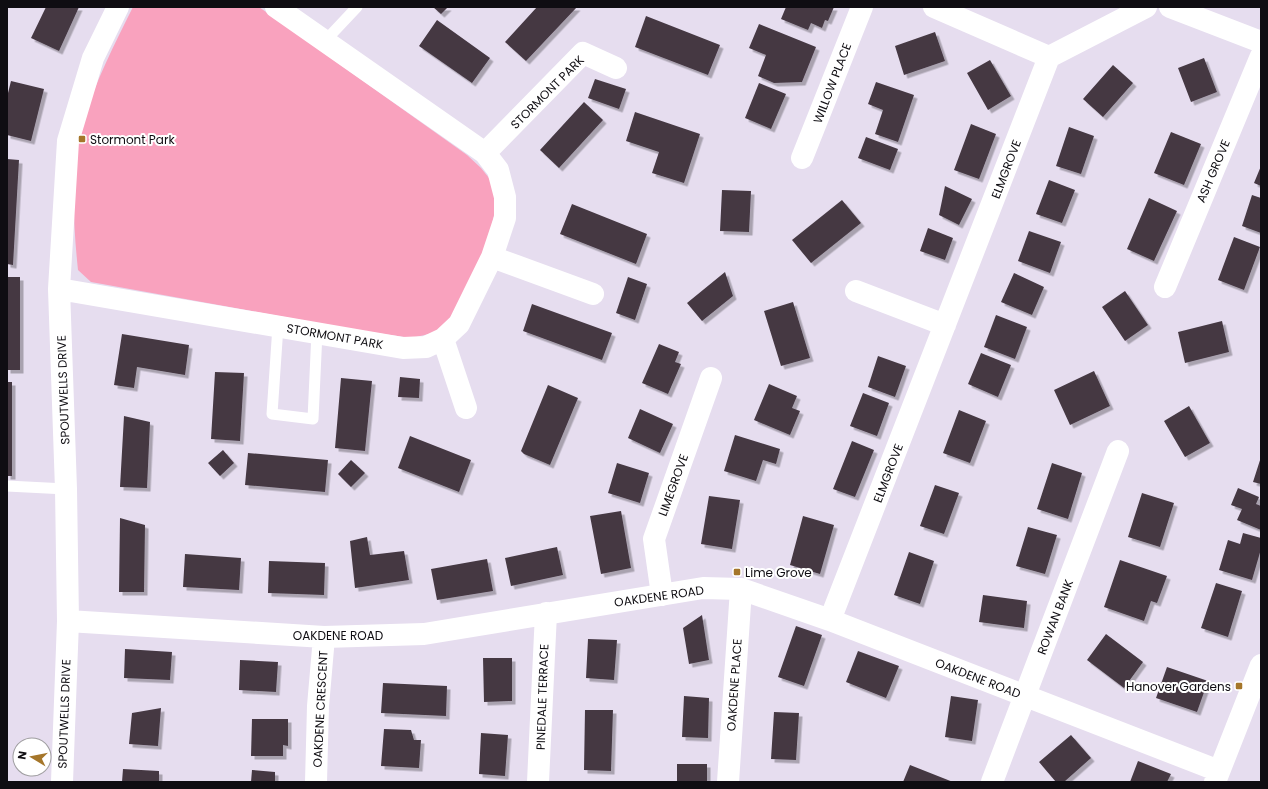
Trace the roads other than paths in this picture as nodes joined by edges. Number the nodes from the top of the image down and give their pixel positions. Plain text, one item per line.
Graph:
1 (118, 7) edge
2 (276, 7) edge
3 (357, 7) edge
4 (862, 7) edge
5 (934, 7) edge
6 (1146, 7) edge
7 (1170, 7) edge
8 (325, 41) junction
9 (1261, 42) edge
10 (1261, 56) edge
11 (1049, 57) junction
12 (616, 68) dead end
13 (485, 154) junction
14 (802, 158) dead end
15 (492, 257) junction
16 (1165, 286) dead end
17 (59, 289) junction
18 (856, 291) dead end
19 (593, 294) dead end
20 (945, 325) junction
21 (278, 326) junction
22 (317, 332) junction
23 (443, 339) junction
24 (711, 378) dead end
25 (466, 408) dead end
26 (1118, 451) dead end
27 (7, 486) edge
28 (66, 489) junction
29 (741, 589) junction
30 (662, 595) junction
31 (546, 612) junction
32 (830, 620) junction
33 (68, 621) junction
34 (324, 637) junction
35 (1261, 665) edge
36 (1025, 697) junction
37 (1221, 778) edge
38 (62, 782) edge
39 (316, 782) edge
40 (538, 782) edge
41 (728, 782) edge
42 (992, 782) edge

1 - 17 street, SPOUTWELLS DRIVE
2 - 8 street, STORMONT PARK
3 - 8 lane
4 - 14 street, WILLOW PLACE
5 - 11 street
6 - 11 street
7 - 9 street
8 - 13 street, STORMONT PARK
10 - 16 street, ASH GROVE
11 - 20 street, ELMGROVE
12 - 13 street, STORMONT PARK
13 - 15 street, STORMONT PARK
15 - 19 street
15 - 23 street, STORMONT PARK
17 - 21 street, STORMONT PARK
17 - 28 street, SPOUTWELLS DRIVE
18 - 20 street
20 - 32 street, ELMGROVE
21 - 22 street, STORMONT PARK
21 - 22 lane
22 - 23 street, STORMONT PARK
23 - 25 street
24 - 30 street, LIMEGROVE
26 - 36 street, ROWAN BANK
27 - 28 lane
28 - 33 street, SPOUTWELLS DRIVE
29 - 30 street, OAKDENE ROAD
29 - 32 street, OAKDENE ROAD
29 - 41 street, OAKDENE PLACE
30 - 31 street, OAKDENE ROAD
31 - 34 street, OAKDENE ROAD
31 - 40 street, PINEDALE TERRACE
32 - 36 street, OAKDENE ROAD
33 - 34 street, OAKDENE ROAD
33 - 38 street, SPOUTWELLS DRIVE
34 - 39 street, OAKDENE CRESCENT
35 - 37 street
36 - 37 street, OAKDENE ROAD
36 - 42 street, ROWAN BANK

